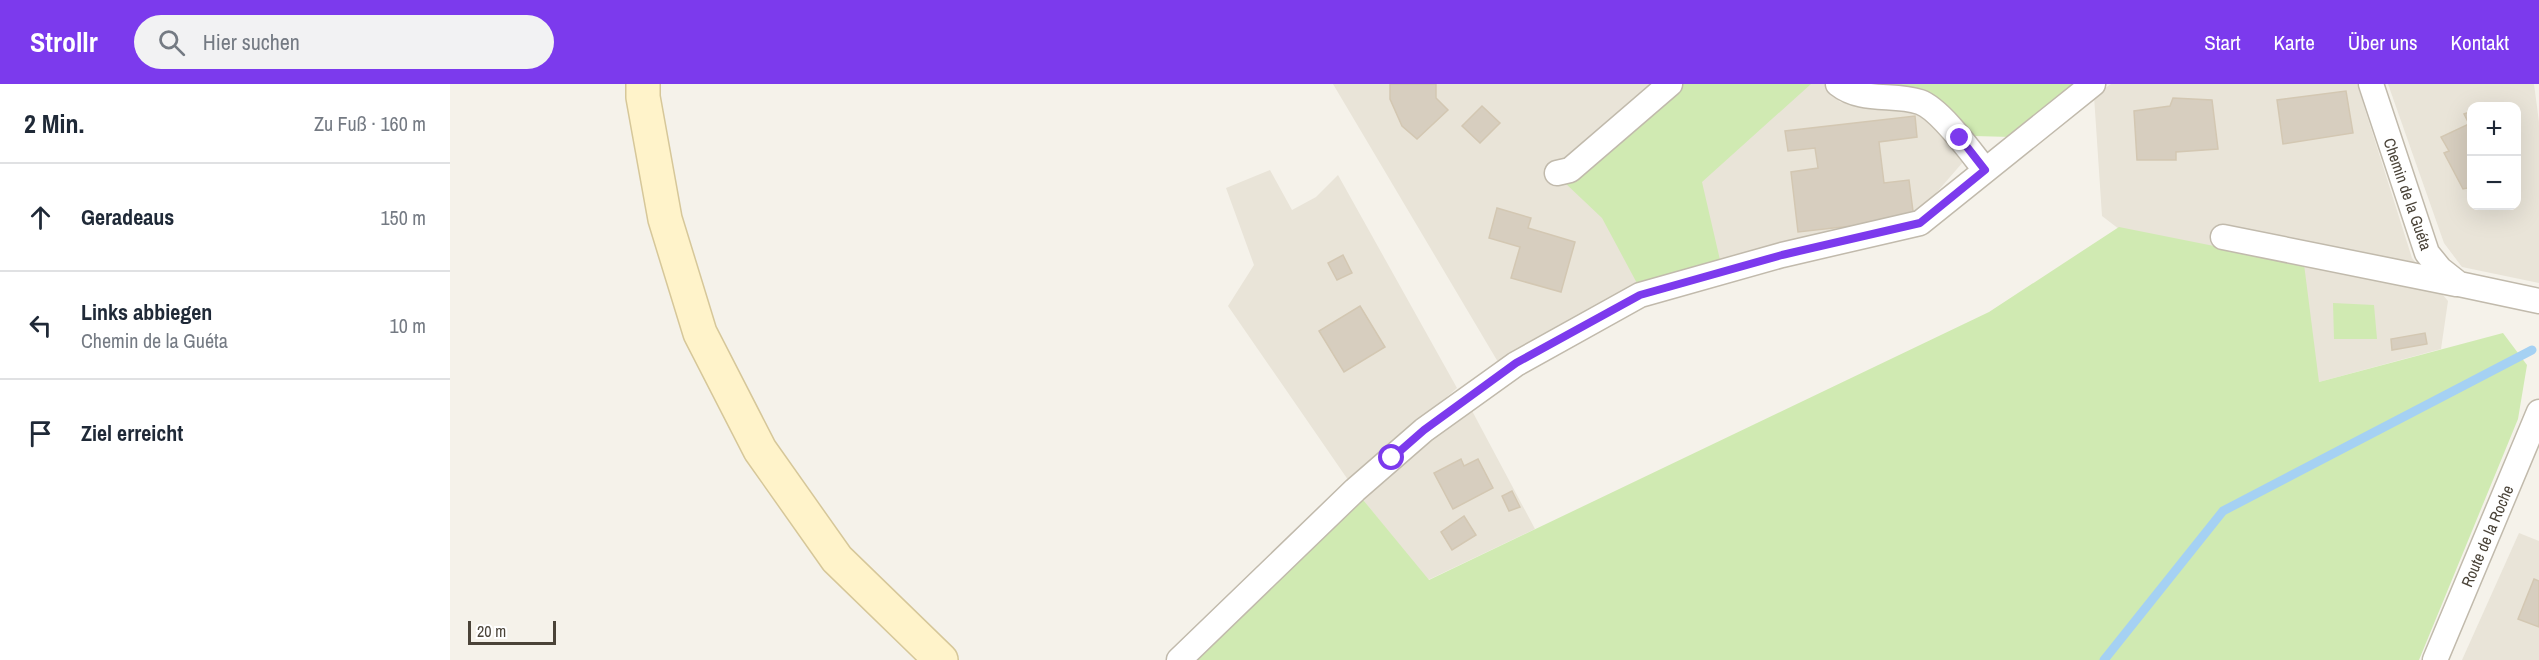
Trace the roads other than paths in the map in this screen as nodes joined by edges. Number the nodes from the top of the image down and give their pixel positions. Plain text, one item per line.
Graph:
1 (643, 84) edge
2 (1670, 84) edge
3 (1838, 84) edge
4 (2093, 84) edge
5 (2371, 84) edge
6 (1985, 170) junction
7 (1557, 173) dead end
8 (2223, 237) dead end
9 (2459, 284) junction
10 (2539, 301) edge
11 (2539, 412) edge
12 (941, 660) edge
13 (1179, 660) edge
14 (2435, 660) edge

1 - 12 main road
2 - 7 street
3 - 6 street
4 - 6 street
5 - 9 street, Chemin de la Guéta
6 - 13 street
8 - 9 street
9 - 10 street, Chemin de la Guéta
11 - 14 street, Route de la Roche

